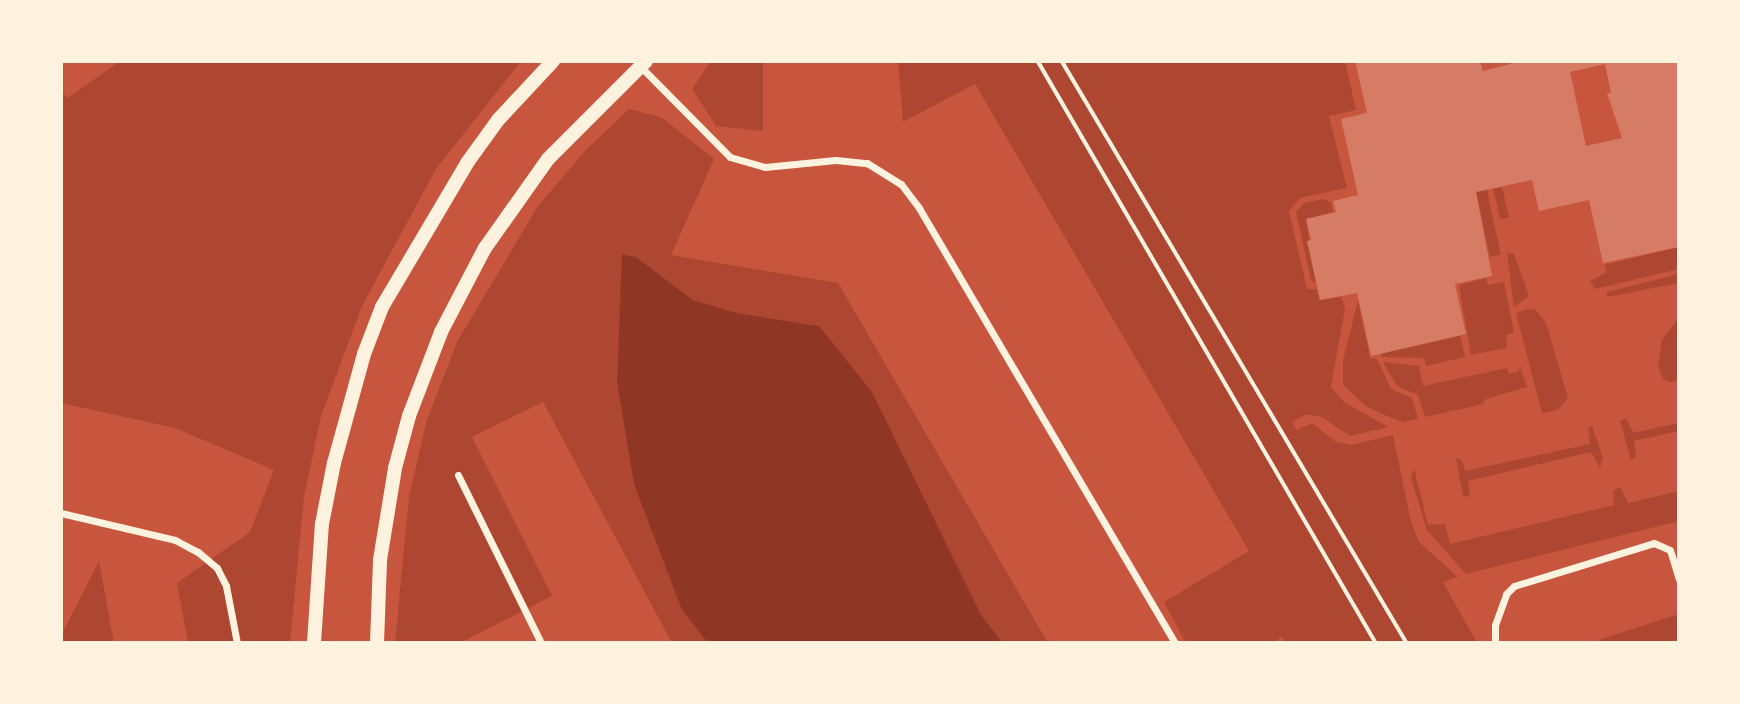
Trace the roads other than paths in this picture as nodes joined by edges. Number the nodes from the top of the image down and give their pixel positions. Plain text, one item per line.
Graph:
1 (553, 61) edge
2 (641, 63) edge
3 (458, 475) dead end
4 (61, 513) edge
5 (1679, 579) edge
6 (237, 643) edge
7 (314, 643) edge
8 (377, 643) edge
9 (541, 643) edge
10 (1174, 643) edge
11 (1495, 643) edge

1 - 7 main road
2 - 8 main road
2 - 10 street
3 - 9 street
4 - 6 street
5 - 11 street

